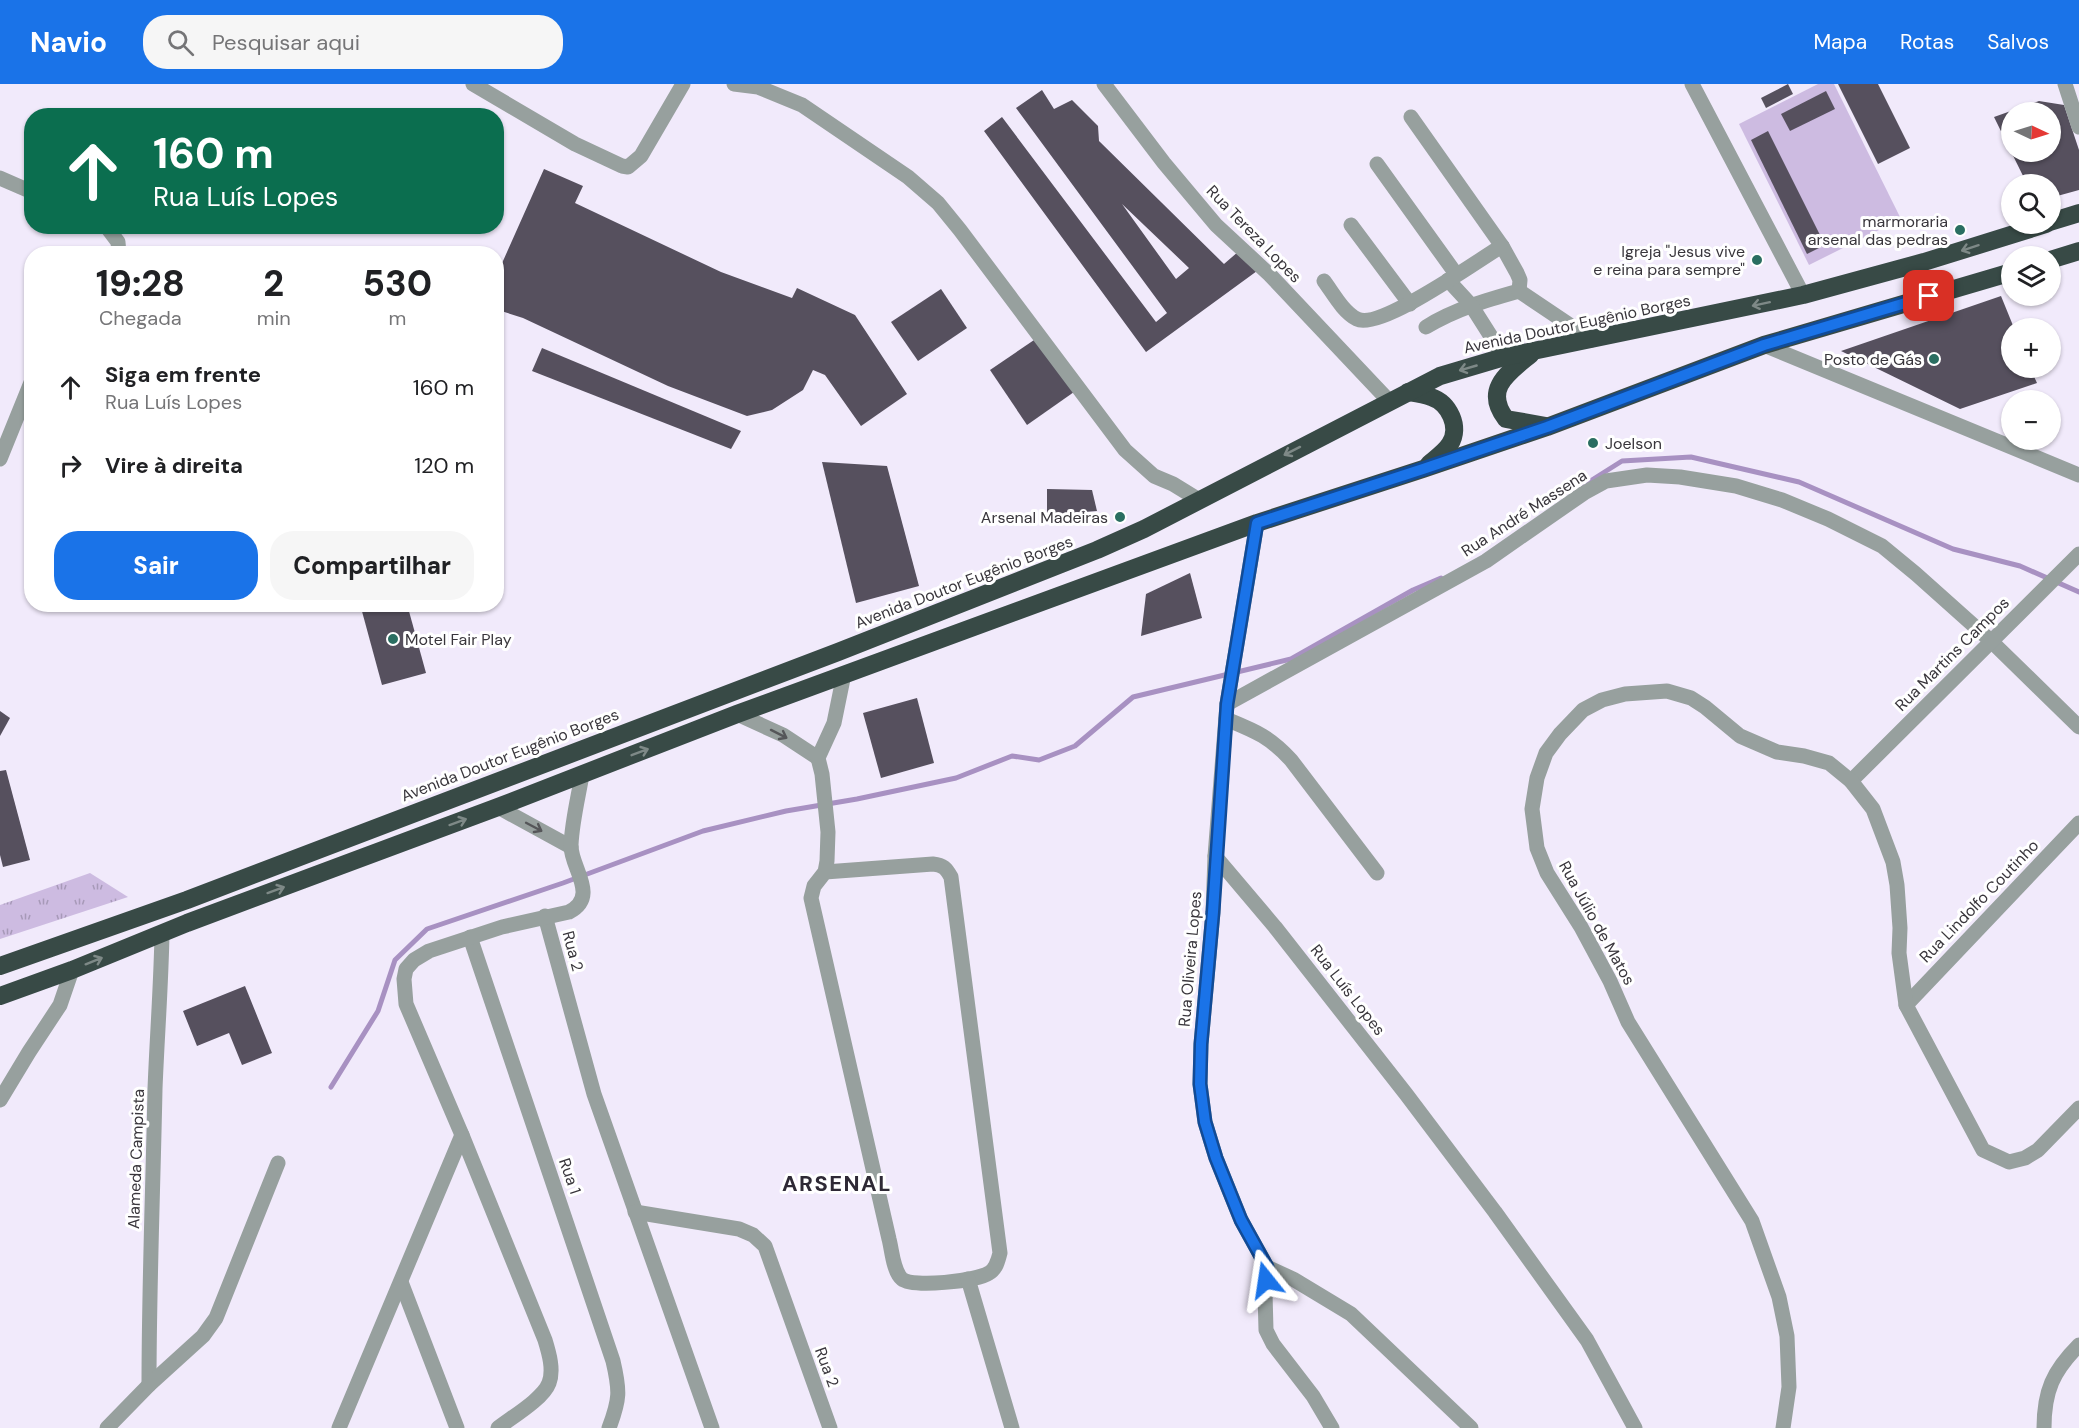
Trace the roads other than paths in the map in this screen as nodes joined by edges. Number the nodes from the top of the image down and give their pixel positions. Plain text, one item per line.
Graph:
1 (473, 84) edge
2 (683, 84) edge
3 (734, 84) edge
4 (1104, 84) edge
5 (1692, 84) edge
6 (2065, 84) edge
7 (1411, 117) dead end
8 (2079, 128) edge
9 (1377, 164) dead end
10 (0, 178) edge
11 (24, 188) edge
12 (2079, 213) edge
13 (2061, 219) edge
14 (1351, 225) dead end
15 (2014, 234) edge
16 (1502, 246) junction
17 (2079, 251) edge
18 (2061, 257) edge
19 (2001, 275) edge
20 (1452, 277) junction
21 (1324, 281) dead end
22 (1519, 291) junction
23 (1803, 295) junction
24 (1410, 304) junction
25 (1471, 305) junction
26 (1426, 327) dead end
27 (1592, 340) junction
28 (1764, 345) junction
29 (1532, 352) junction
30 (1504, 357) junction
31 (1408, 392) junction
32 (24, 400) edge
33 (1389, 401) junction
34 (1547, 427) junction
35 (0, 459) edge
36 (1423, 469) junction
37 (2079, 475) edge
38 (1198, 500) junction
39 (1257, 523) junction
40 (2079, 554) edge
41 (1991, 641) junction
42 (844, 674) junction
43 (1226, 712) junction
44 (737, 714) junction
45 (2079, 727) edge
46 (818, 758) junction
47 (582, 775) junction
48 (1851, 781) junction
49 (498, 807) junction
50 (2079, 823) edge
51 (571, 847) junction
52 (1215, 856) junction
53 (825, 872) junction
54 (1377, 873) dead end
55 (545, 916) junction
56 (162, 934) junction
57 (470, 937) junction
58 (0, 966) edge
59 (72, 970) junction
60 (0, 996) edge
61 (1906, 1005) junction
62 (0, 1100) edge
63 (2079, 1108) edge
64 (462, 1135) junction
65 (278, 1163) dead end
66 (635, 1212) junction
67 (1267, 1267) junction
68 (968, 1279) junction
69 (401, 1282) junction
70 (2079, 1345) edge
71 (149, 1385) junction
72 (107, 1428) edge
73 (339, 1428) edge
74 (457, 1428) edge
75 (498, 1428) edge
76 (609, 1428) edge
77 (712, 1428) edge
78 (830, 1428) edge
79 (1012, 1428) edge
80 (1332, 1428) edge
81 (1471, 1428) edge
82 (1635, 1428) edge
83 (1783, 1428) edge
84 (2044, 1428) edge

1 - 2 street
3 - 38 street
4 - 33 street, Rua Tereza Lopes
5 - 23 street
6 - 8 street
7 - 16 street
9 - 20 street
10 - 11 street
12 - 13 highway
14 - 24 street
15 -> 23 highway, Avenida Doutor Eugênio Borges
16 - 20 street
16 - 22 street
17 - 18 highway
19 - 28 highway
20 - 24 street
20 - 25 street
21 - 24 street
22 - 25 street
22 - 27 street
23 -> 27 highway, Avenida Doutor Eugênio Borges
25 - 26 street
25 - 30 street
27 - 29 highway, Avenida Doutor Eugênio Borges
28 - 34 highway
28 - 37 street
29 - 30 highway, Avenida Doutor Eugênio Borges
29 - 34 highway
30 -> 31 highway, Avenida Doutor Eugênio Borges
31 - 33 highway, Avenida Doutor Eugênio Borges
31 - 36 highway
32 - 35 street
33 -> 38 highway, Avenida Doutor Eugênio Borges
34 - 36 highway
36 - 39 highway
38 - 58 highway, Avenida Doutor Eugênio Borges
39 - 42 highway
39 - 43 street
40 - 41 street, Rua Martins Campos
41 - 43 street, Rua André Massena
41 - 45 street, Rua André Massena
41 - 48 street, Rua Martins Campos
42 - 44 highway
42 - 46 street
43 - 52 street
43 - 54 street
44 -> 46 street
47 -> 44 highway
46 - 53 street
47 - 49 highway
47 - 51 street
48 - 61 street, Rua Júlio de Matos
48 - 83 street, Rua Júlio de Matos
49 -> 51 street
56 -> 49 highway
50 - 61 street, Rua Lindolfo Coutinho
51 - 55 street
52 - 67 street, Rua Oliveira Lopes
52 - 82 street, Rua Luís Lopes
53 - 68 street
53 - 68 street
55 - 57 street, Rua 2
55 - 66 street, Rua 2
59 -> 56 highway
56 - 71 street, Alameda Campista
57 - 64 street, Rua 2
57 - 76 street, Rua 1
59 - 60 highway
59 - 62 street
61 - 63 street, Rua Júlio de Matos
64 - 69 street
64 - 75 street, Rua 2
65 - 71 street
66 - 77 street
66 - 78 street, Rua 2
67 - 80 street
67 - 81 street
68 - 79 street
69 - 73 street
69 - 74 street
70 - 84 street
71 - 72 street

